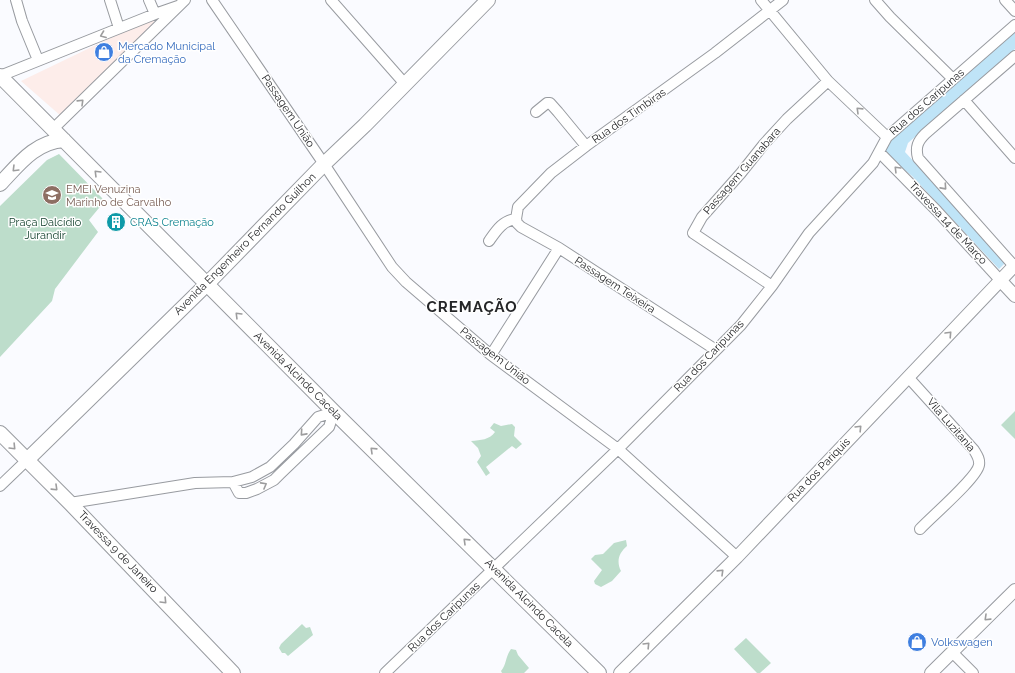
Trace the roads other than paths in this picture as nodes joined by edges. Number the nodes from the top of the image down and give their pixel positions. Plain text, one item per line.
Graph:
1 (16, 0) edge
2 (110, 0) edge
3 (149, 0) edge
4 (212, 0) edge
5 (331, 0) edge
6 (488, 0) edge
7 (762, 0) edge
8 (783, 0) edge
9 (875, 0) edge
10 (1005, 0) edge
11 (182, 3) edge
12 (771, 11) junction
13 (1015, 11) edge
14 (155, 14) junction
15 (1015, 25) edge
16 (119, 28) junction
17 (1015, 56) edge
18 (38, 60) junction
19 (0, 76) edge
20 (953, 79) junction
21 (828, 81) junction
22 (405, 84) junction
23 (964, 100) junction
24 (536, 112) dead end
25 (41, 116) junction
26 (53, 130) junction
27 (887, 137) junction
28 (64, 140) junction
29 (586, 146) junction
30 (879, 152) junction
31 (29, 154) junction
32 (918, 158) joint
33 (1015, 158) edge
34 (324, 164) junction
35 (0, 184) edge
36 (516, 219) junction
37 (489, 241) dead end
38 (559, 248) junction
39 (1015, 266) edge
40 (1000, 280) junction
41 (207, 284) junction
42 (772, 286) junction
43 (1015, 296) edge
44 (716, 350) junction
45 (491, 355) junction
46 (908, 377) junction
47 (334, 412) junction
48 (0, 433) edge
49 (618, 448) junction
50 (27, 460) junction
51 (233, 482) junction
52 (0, 486) edge
53 (70, 503) junction
54 (920, 529) dead end
55 (737, 557) junction
56 (494, 569) junction
57 (1015, 590) edge
58 (952, 652) junction
59 (233, 673) edge
60 (385, 673) edge
61 (599, 673) edge
62 (620, 673) edge
63 (931, 673) edge
64 (973, 673) edge

1 - 18 street
2 - 16 street
3 - 14 street
4 - 34 street, Passagem União
5 - 22 street
6 - 22 main road, Avenida Engenheiro Fernando Guilhon
7 - 12 street
8 - 12 street, Rua dos Timbiras
9 - 20 street
10 - 13 street
11 - 14 street
26 -> 11 street
12 - 21 street
12 - 29 street, Rua dos Timbiras
14 - 16 street
15 - 20 street, Rua dos Caripunas
16 -> 18 street
17 - 23 street, Rua dos Caripunas
18 - 19 street
19 - 25 main road, Avenida Alcindo Cacela
20 - 27 street, Rua dos Caripunas
27 -> 21 street
21 - 42 street, Passagem Guanabara
22 - 34 main road, Avenida Engenheiro Fernando Guilhon
23 - 32 street, Rua dos Caripunas
23 - 33 street
24 - 29 street
25 - 26 main road, Avenida Alcindo Cacela
25 - 31 main road
26 - 28 main road, Avenida Alcindo Cacela
27 - 30 street, Rua dos Caripunas
28 - 31 main road
41 -> 28 main road, Avenida Alcindo Cacela
29 - 36 street, Rua dos Timbiras
40 -> 30 street, Travessa 14 de Março
30 - 42 street, Rua dos Caripunas
31 -> 35 main road
32 -> 39 street, Travessa 14 de Março
34 - 41 main road, Avenida Engenheiro Fernando Guilhon
34 - 45 street, Passagem União
36 - 37 street
36 - 38 street, Passagem Teixeira
38 - 44 street, Passagem Teixeira
38 - 45 street
39 - 40 street, Rua dos Pariquis
40 - 43 street, Travessa 14 de Março
46 -> 40 street, Rua dos Pariquis
47 -> 41 main road, Avenida Alcindo Cacela
41 - 50 main road, Avenida Engenheiro Fernando Guilhon
42 - 44 street, Rua dos Caripunas
44 - 49 street, Rua dos Caripunas
45 - 49 street, Passagem União
46 - 54 street, Vila Luzitania
55 -> 46 street, Rua dos Pariquis
47 -> 51 street
51 -> 47 street
56 -> 47 main road, Avenida Alcindo Cacela
48 -> 50 main road, Travessa 9 de Janeiro
49 - 55 street, Passagem União
49 - 56 street, Rua dos Caripunas
50 - 52 street, Avenida Engenheiro Fernando Guilhon
50 -> 53 main road, Travessa 9 de Janeiro
51 - 53 street
53 -> 59 main road, Travessa 9 de Janeiro
62 -> 55 street, Rua dos Pariquis
56 - 60 street, Rua dos Caripunas
56 - 61 main road, Avenida Alcindo Cacela
57 -> 58 street
58 - 63 street
58 - 64 street

